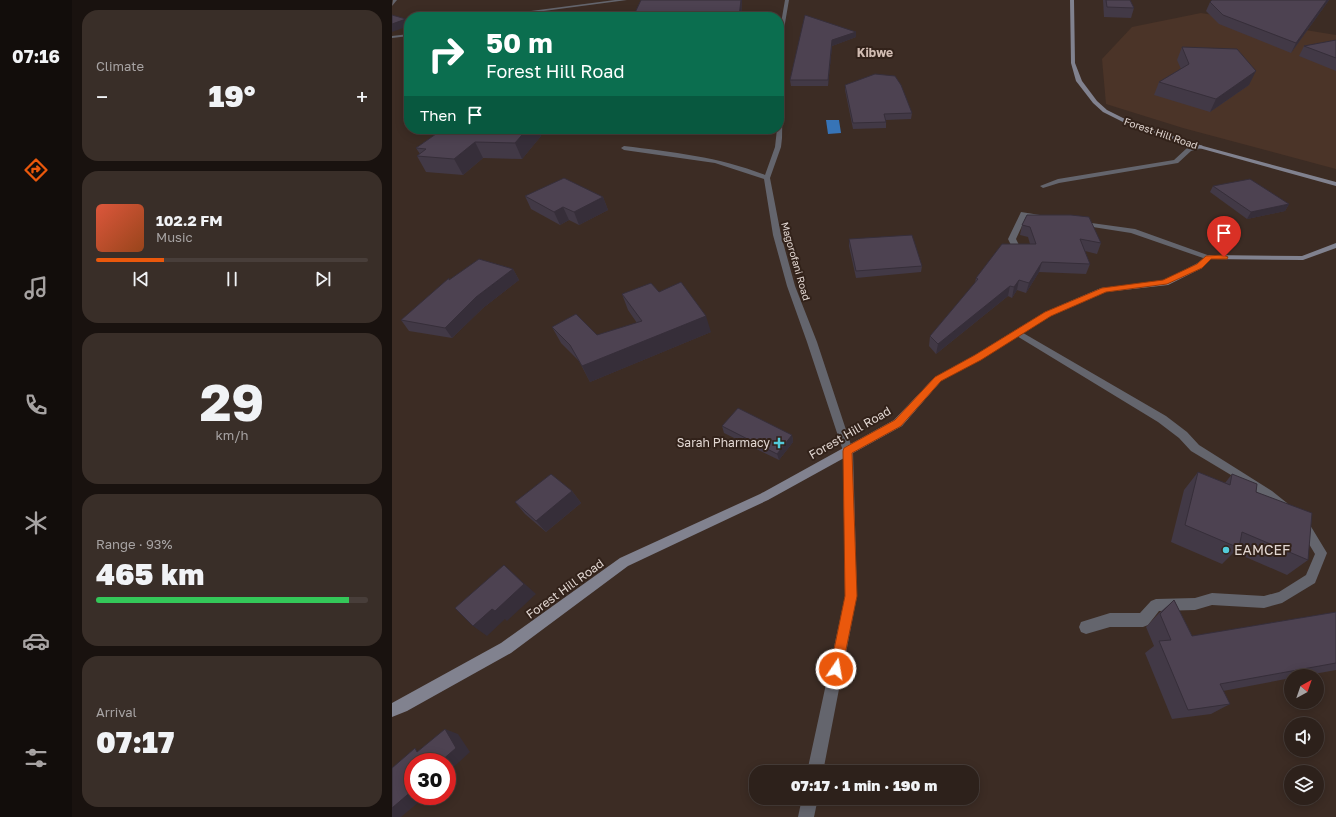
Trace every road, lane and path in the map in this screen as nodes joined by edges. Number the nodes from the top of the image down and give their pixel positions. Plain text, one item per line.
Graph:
1 (395, 0) edge
2 (625, 0) edge
3 (788, 0) edge
4 (1072, 0) edge
5 (392, 5) edge
6 (528, 12) edge
7 (784, 19) edge
8 (404, 36) edge
9 (392, 37) edge
10 (779, 134) edge
11 (1201, 147) junction
12 (624, 148) dead end
13 (767, 178) junction
14 (1336, 184) edge
15 (1043, 186) dead end
16 (1048, 218) edge
17 (1072, 222) edge
18 (1336, 245) edge
19 (1016, 247) edge
20 (1209, 257) junction
21 (1018, 333) junction
22 (848, 451) junction
23 (1086, 627) dead end
24 (392, 710) edge
25 (816, 765) edge
26 (809, 805) edge
27 (806, 817) edge

1 - 5 street
2 - 6 street
3 - 7 street, Magorofani Road
4 - 11 street, Forest Hill Road
8 - 9 street
10 - 13 street, Magorofani Road
11 - 14 street, Forest Hill Road
11 - 15 street
12 - 13 street
13 - 22 street, Magorofani Road
16 - 19 street
17 - 20 street
18 - 20 street
20 - 21 street, Forest Hill Road
21 - 22 street, Forest Hill Road
21 - 23 street
22 - 24 street, Forest Hill Road
22 - 25 street, Magorofani Road
26 - 27 street

